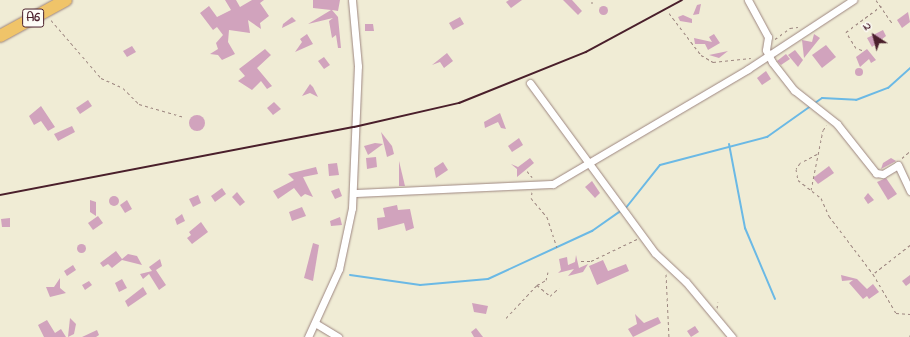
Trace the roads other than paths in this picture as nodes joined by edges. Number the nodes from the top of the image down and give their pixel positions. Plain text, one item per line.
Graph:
1 (66, 0) edge
2 (352, 0) edge
3 (748, 0) edge
4 (852, 0) edge
5 (0, 36) edge
6 (768, 49) junction
7 (530, 83) dead end
8 (591, 163) junction
9 (910, 191) edge
10 (354, 193) junction
11 (316, 323) junction
12 (308, 337) edge
13 (338, 337) edge
14 (732, 337) edge

1 - 5 main road, A6
2 - 10 street
3 - 6 street
4 - 6 street
6 - 8 street
6 - 9 street
7 - 8 street
8 - 10 street
8 - 14 street
10 - 11 street
11 - 12 street
11 - 13 street

